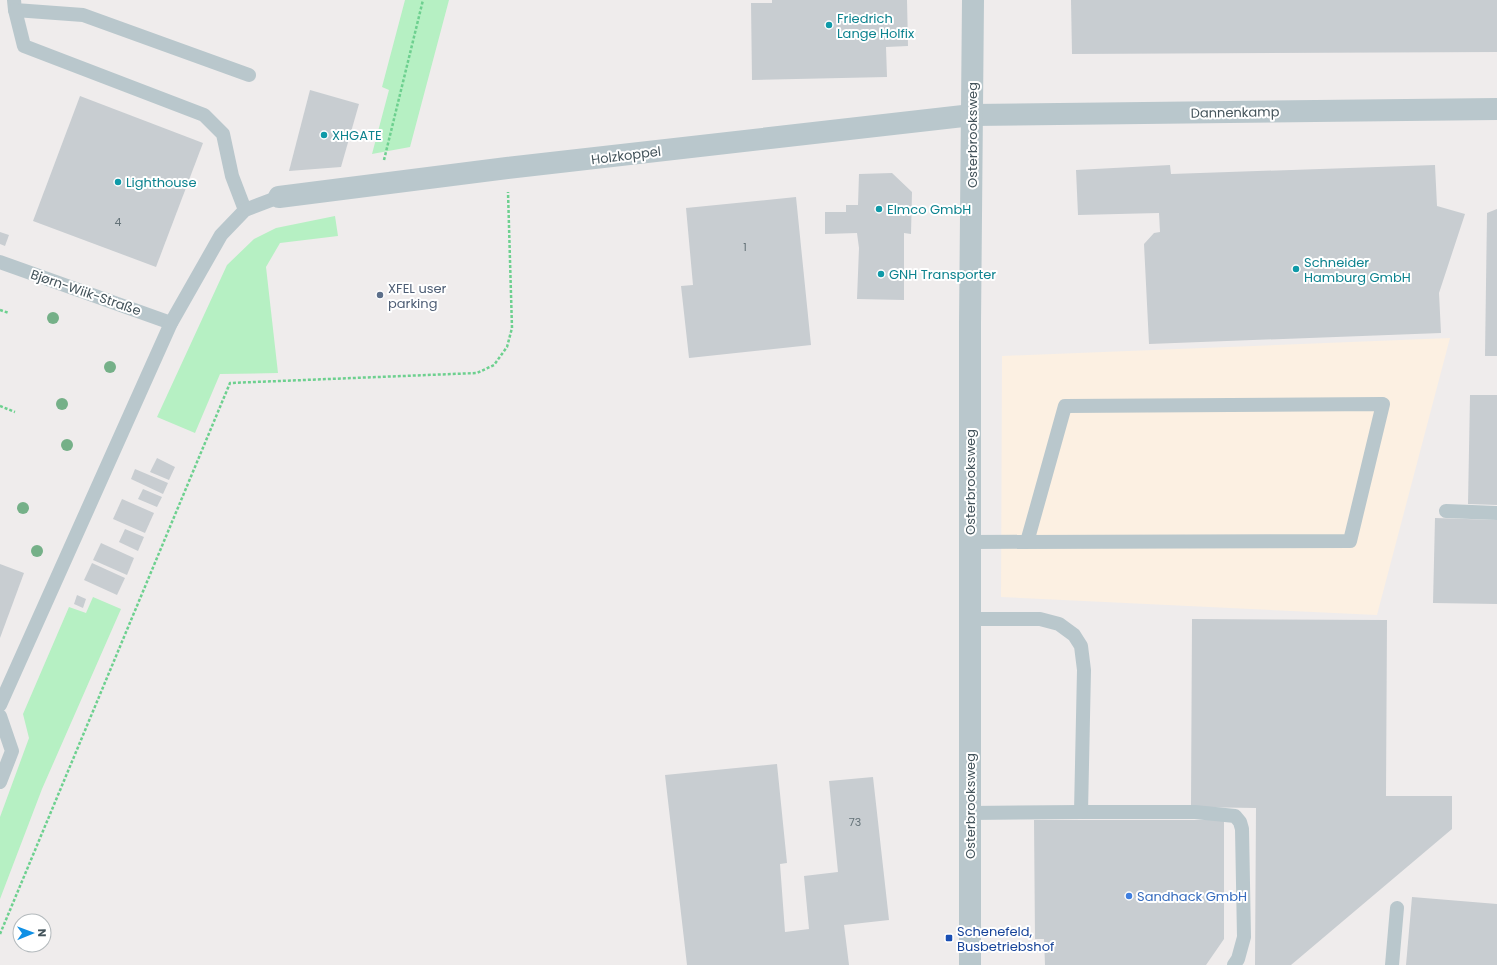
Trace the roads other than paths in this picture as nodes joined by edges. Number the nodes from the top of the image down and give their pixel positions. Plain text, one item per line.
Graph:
1 (973, 0) edge
2 (14, 5) edge
3 (249, 75) dead end
4 (1497, 110) edge
5 (972, 115) junction
6 (279, 197) joint
7 (245, 210) junction
8 (0, 262) edge
9 (171, 323) junction
10 (1446, 511) dead end
11 (1497, 513) edge
12 (970, 542) junction
13 (1027, 542) junction
14 (970, 619) junction
15 (0, 704) edge
16 (0, 716) edge
17 (0, 782) edge
18 (1082, 812) junction
19 (970, 813) junction
20 (1397, 908) dead end
21 (970, 965) edge
22 (1234, 965) edge
23 (1392, 965) edge

1 - 5 street, Osterbrooksweg
2 - 3 lane
2 - 7 lane
4 - 5 street, Dannenkamp
5 - 6 street, Holzkoppel
5 - 12 street, Osterbrooksweg
6 - 7 lane
7 - 9 lane
8 - 9 lane, Bjørn-Wiik-Straße
9 - 15 lane
10 - 11 lane
12 - 13 lane
12 - 14 street, Osterbrooksweg
13 - 13 lane
14 - 18 lane
14 - 19 street, Osterbrooksweg
16 - 17 lane
18 - 19 lane
18 - 22 lane
19 - 21 street, Osterbrooksweg
20 - 23 lane

